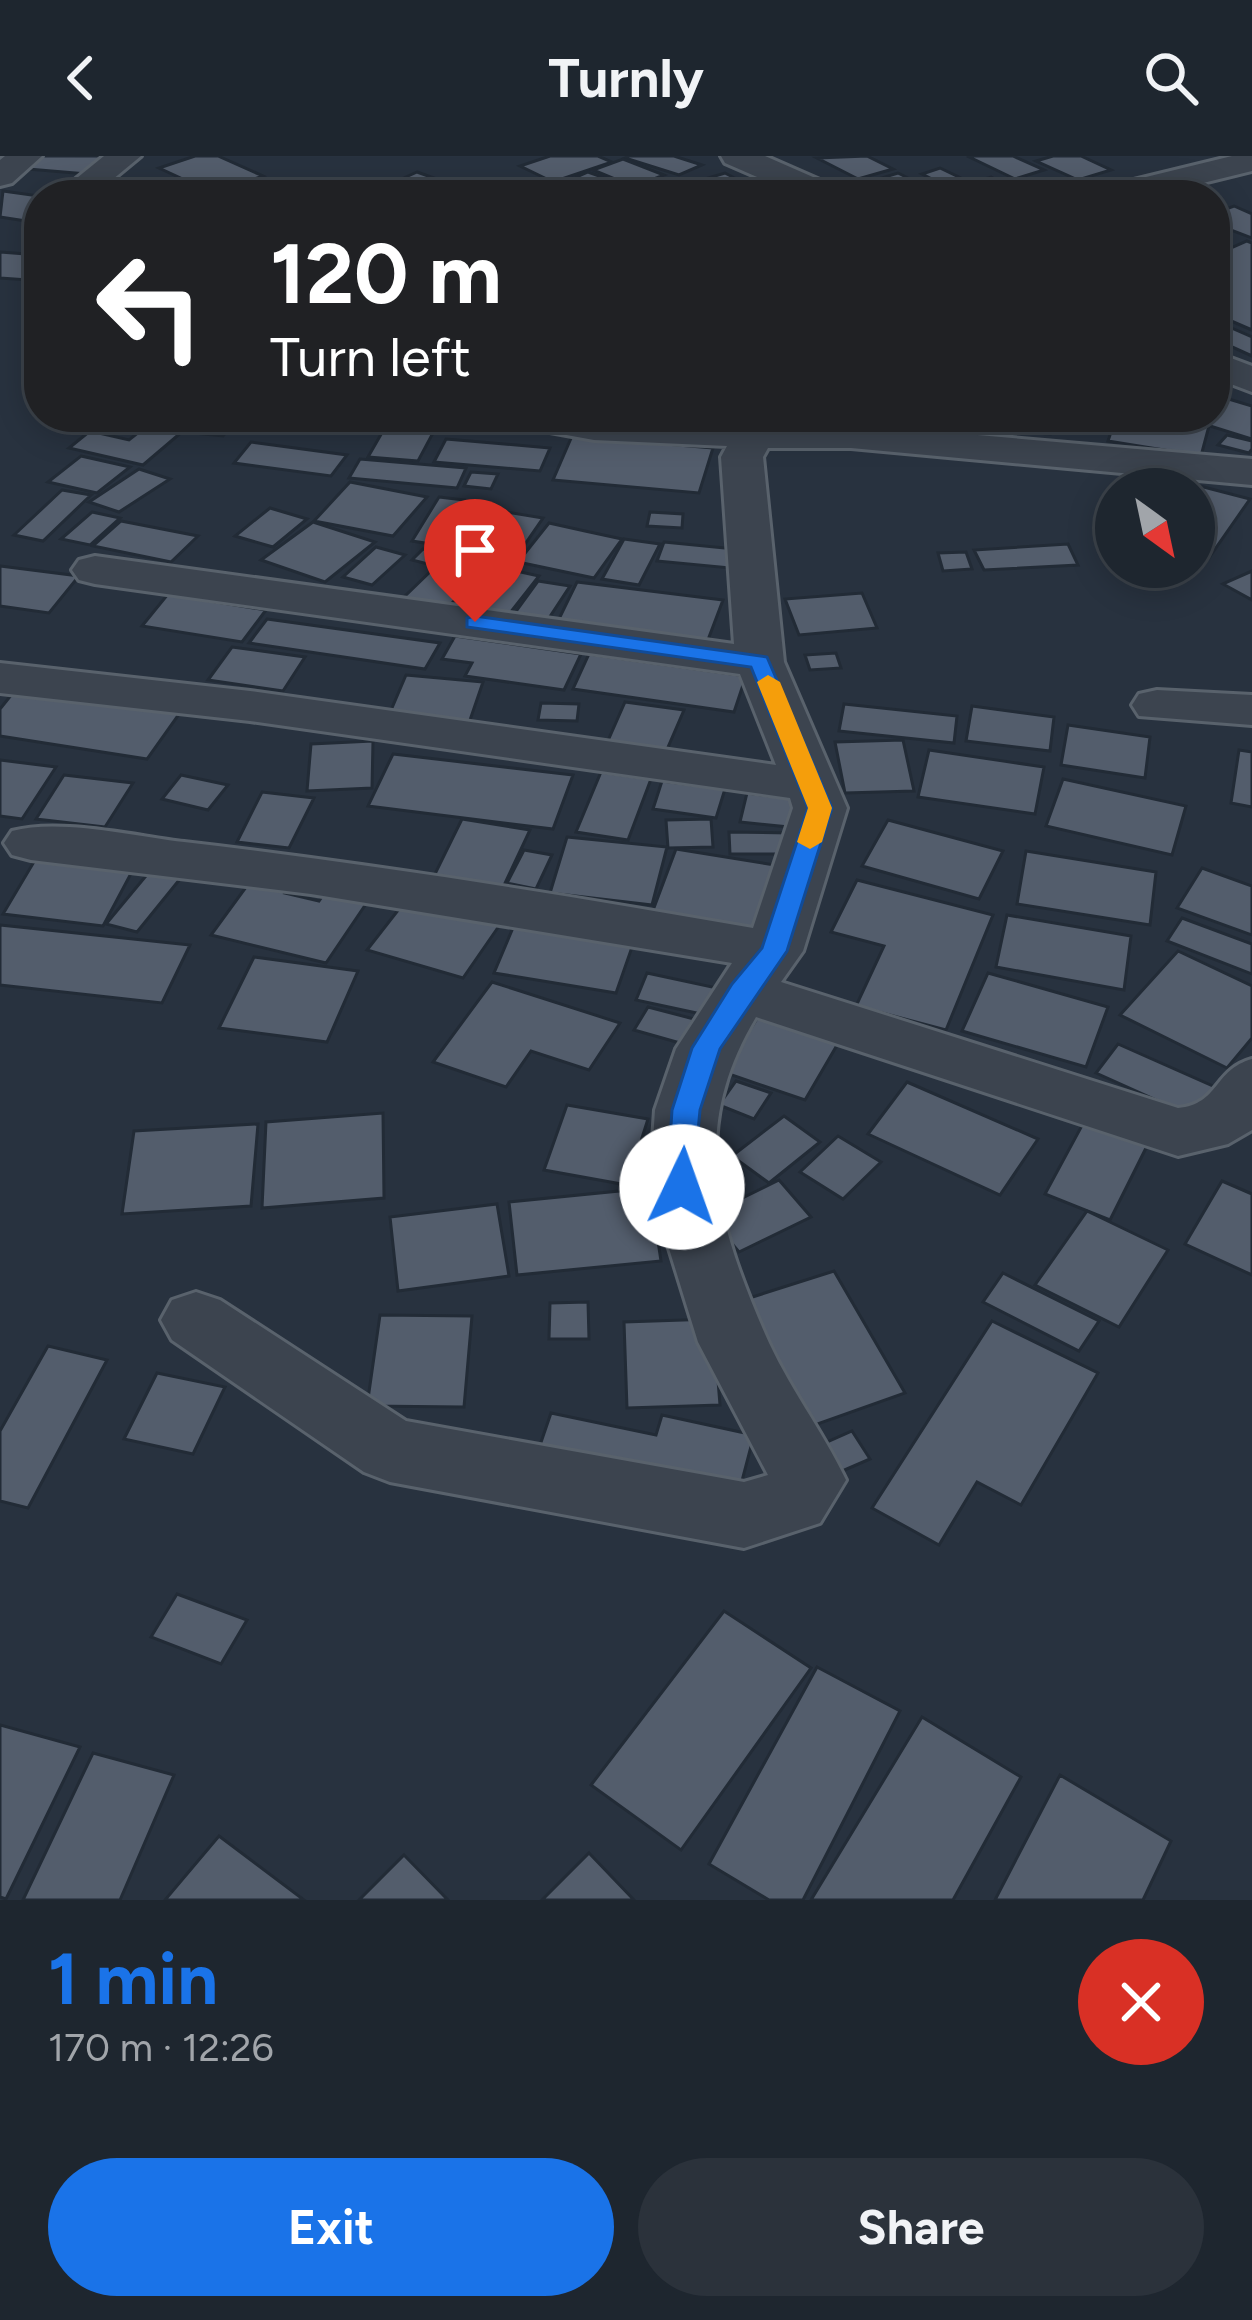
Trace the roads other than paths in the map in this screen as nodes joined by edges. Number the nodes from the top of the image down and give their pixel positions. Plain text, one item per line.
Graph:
1 (26, 156) edge
2 (124, 156) edge
3 (737, 156) edge
4 (1252, 161) edge
5 (1207, 172) junction
6 (0, 176) edge
7 (92, 180) edge
8 (792, 180) edge
9 (1174, 180) edge
10 (1221, 180) edge
11 (715, 432) edge
12 (754, 435) junction
13 (1252, 472) edge
14 (95, 570) dead end
15 (760, 662) junction
16 (0, 677) edge
17 (1157, 705) dead end
18 (1252, 710) edge
19 (813, 784) junction
20 (31, 843) dead end
21 (758, 971) junction
22 (1252, 1081) edge
23 (196, 1320) dead end

1 - 6 street
2 - 7 street
3 - 8 street
4 - 5 street
5 - 9 street
5 - 10 street
11 - 12 street
12 - 13 street
12 - 15 street
14 - 15 street
15 - 19 street
16 - 19 street
17 - 18 street
19 - 21 street
20 - 21 street
21 - 22 street
21 - 23 street

